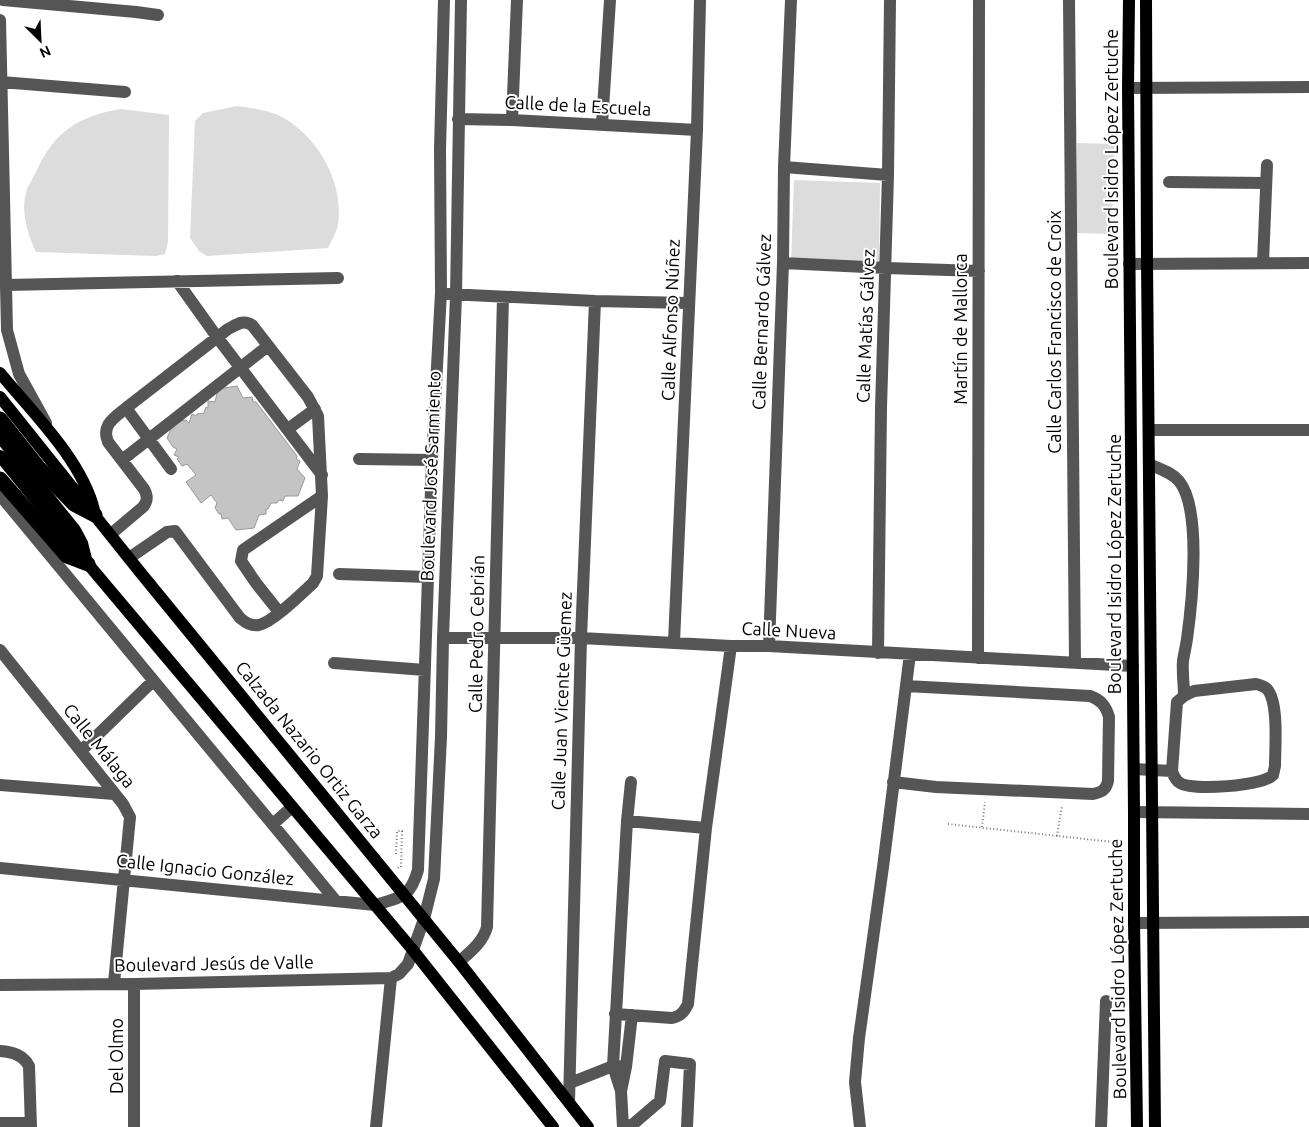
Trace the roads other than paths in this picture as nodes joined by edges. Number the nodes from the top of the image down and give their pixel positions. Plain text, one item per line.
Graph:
1 (3, 0) edge
2 (444, 0) edge
3 (461, 0) edge
4 (517, 0) edge
5 (610, 0) edge
6 (700, 0) edge
7 (792, 0) edge
8 (890, 0) edge
9 (979, 0) edge
10 (1069, 0) edge
11 (1129, 0) edge
12 (1146, 0) edge
13 (137, 6) edge
14 (158, 15) dead end
15 (0, 20) edge
16 (2, 82) junction
17 (1309, 87) edge
18 (1128, 88) junction
19 (1146, 89) junction
20 (125, 92) dead end
21 (458, 119) junction
22 (512, 120) junction
23 (602, 124) junction
24 (697, 130) junction
25 (1267, 165) dead end
26 (784, 167) junction
27 (888, 175) junction
28 (1169, 182) dead end
29 (1266, 183) junction
30 (1146, 262) junction
31 (782, 263) junction
32 (1263, 263) junction
33 (1309, 263) edge
34 (1130, 264) junction
35 (886, 268) junction
36 (979, 271) junction
37 (338, 278) dead end
38 (177, 281) junction
39 (6, 285) junction
40 (441, 292) junction
41 (456, 295) junction
42 (503, 297) junction
43 (595, 301) junction
44 (688, 303) junction
45 (217, 337) junction
46 (268, 346) junction
47 (240, 367) junction
48 (0, 373) edge
49 (0, 397) edge
50 (126, 408) junction
51 (316, 409) junction
52 (0, 419) edge
53 (288, 429) junction
54 (1149, 430) junction
55 (1309, 430) edge
56 (51, 434) junction
57 (0, 437) edge
58 (149, 438) junction
59 (0, 456) edge
60 (359, 459) dead end
61 (122, 460) junction
62 (432, 460) junction
63 (1131, 464) junction
64 (1149, 464) junction
65 (171, 469) dead end
66 (322, 475) junction
67 (0, 479) edge
68 (0, 496) edge
69 (322, 496) junction
70 (95, 514) junction
71 (110, 534) junction
72 (129, 558) junction
73 (88, 564) junction
74 (339, 574) dead end
75 (428, 577) junction
76 (279, 612) junction
77 (443, 638) junction
78 (495, 638) junction
79 (581, 638) junction
80 (674, 642) junction
81 (731, 646) junction
82 (769, 646) junction
83 (0, 650) edge
84 (878, 653) junction
85 (910, 654) junction
86 (978, 658) junction
87 (334, 663) dead end
88 (1075, 663) junction
89 (1133, 666) junction
90 (425, 670) junction
91 (154, 681) junction
92 (906, 686) junction
93 (1184, 696) junction
94 (441, 737) junction
95 (423, 738) junction
96 (80, 751) junction
97 (1134, 769) junction
98 (1152, 770) junction
99 (1172, 771) junction
100 (631, 782) dead end
101 (892, 782) junction
102 (0, 785) edge
103 (114, 794) junction
104 (292, 808) junction
105 (1134, 812) junction
106 (1152, 814) junction
107 (1309, 814) edge
108 (627, 821) junction
109 (273, 824) junction
110 (706, 828) junction
111 (0, 868) edge
112 (123, 880) junction
113 (405, 895) junction
114 (336, 901) junction
115 (375, 905) junction
116 (424, 919) junction
117 (1309, 922) edge
118 (1134, 923) junction
119 (1152, 924) junction
120 (412, 949) junction
121 (459, 962) junction
122 (391, 978) junction
123 (114, 983) junction
124 (134, 984) junction
125 (0, 985) edge
126 (1106, 1002) dead end
127 (615, 1014) junction
128 (632, 1015) junction
129 (0, 1051) edge
130 (613, 1066) junction
131 (626, 1067) junction
132 (570, 1083) junction
133 (621, 1091) junction
134 (569, 1102) junction
135 (0, 1123) edge
136 (31, 1125) edge
137 (627, 1126) edge
138 (134, 1127) edge
139 (376, 1127) edge
140 (553, 1127) edge
141 (588, 1127) edge
142 (687, 1127) edge
143 (860, 1127) edge
144 (1101, 1127) edge
145 (1137, 1127) edge
146 (1154, 1127) edge

1 - 13 street
2 - 40 street, Boulevard José Sarmiento
3 - 21 street, Boulevard José Sarmiento
4 - 22 street
5 - 23 street
6 - 24 street, Calle Alfonso Núñez
7 - 26 street, Calle Bernardo Gálvez
8 - 27 street, Calle Matías Gálvez
9 - 36 street, Martín de Mallorca
10 - 88 street, Calle Carlos Francisco de Croix
11 - 18 main road, Boulevard Isidro López Zertuche
12 - 19 main road, Boulevard Isidro López Zertuche
13 - 14 street
15 - 16 street
16 - 20 street
16 - 39 street
17 - 19 street
18 - 19 street
18 - 34 main road, Boulevard Isidro López Zertuche
19 - 30 main road, Boulevard Isidro López Zertuche
21 - 22 street, Calle de la Escuela
21 - 41 street, Boulevard José Sarmiento
22 - 23 street, Calle de la Escuela
23 - 24 street, Calle de la Escuela
24 - 44 street, Calle Alfonso Núñez
25 - 29 street
26 - 27 street
26 - 31 street, Calle Bernardo Gálvez
27 - 35 street, Calle Matías Gálvez
28 - 29 street
29 - 32 street
30 - 32 street
30 - 34 street
30 - 54 main road, Boulevard Isidro López Zertuche
31 - 35 street
31 - 82 street, Calle Bernardo Gálvez
32 - 33 street
34 - 63 main road, Boulevard Isidro López Zertuche
35 - 36 street
35 - 84 street, Calle Matías Gálvez
36 - 86 street, Martín de Mallorca
37 - 38 street
38 - 39 street
38 - 45 street
39 - 56 street
40 - 41 street
40 - 62 street, Boulevard José Sarmiento
41 - 42 street
41 - 77 street, Boulevard José Sarmiento
42 - 43 street
42 - 78 street, Calle Pedro Cebrián
43 - 44 street
43 - 79 street, Calle Juan Vicente Güemez
44 - 80 street, Calle Alfonso Núñez
45 - 46 street
45 - 47 street
45 - 50 street
46 - 47 street
46 - 51 street
47 - 53 street
47 - 58 street
48 - 56 main road
49 - 70 main road, Calzada Nazario Ortiz Garza
50 - 58 street
50 - 61 street
51 - 53 street
51 - 66 street
52 - 70 highway
53 - 66 street
54 - 55 street
54 - 64 main road, Boulevard Isidro López Zertuche
56 - 70 main road
57 - 73 main road
58 - 61 street
58 - 65 street
59 - 73 main road
60 - 62 street
61 - 71 street
62 - 75 street, Boulevard José Sarmiento
63 - 64 main road
63 - 89 main road, Boulevard Isidro López Zertuche
64 - 93 street
64 - 98 main road, Boulevard Isidro López Zertuche
66 - 69 street
67 - 73 highway
68 - 91 street
69 - 76 street
69 - 76 street
70 - 71 main road, Calzada Nazario Ortiz Garza
71 - 72 main road, Calzada Nazario Ortiz Garza
72 - 76 street
72 - 113 main road, Calzada Nazario Ortiz Garza
73 - 104 main road
74 - 75 street
75 - 90 street, Boulevard José Sarmiento
77 - 78 street, Calle Nueva
77 - 94 street, Boulevard José Sarmiento
78 - 79 street, Calle Nueva
78 - 121 street, Calle Pedro Cebrián
79 - 80 street, Calle Nueva
79 - 132 street, Calle Juan Vicente Güemez
80 - 81 street, Calle Nueva
81 - 82 street, Calle Nueva
81 - 110 street
82 - 84 street, Calle Nueva
83 - 96 street, Calle Málaga
84 - 85 street, Calle Nueva
85 - 86 street, Calle Nueva
85 - 92 street
86 - 88 street, Calle Nueva
87 - 90 street
88 - 89 street, Calle Nueva
89 - 97 main road, Boulevard Isidro López Zertuche
90 - 95 street, Boulevard José Sarmiento
91 - 96 street
91 - 109 street
92 - 101 street
92 - 101 street
93 - 99 street
93 - 99 street
94 - 95 street
94 - 116 street, Boulevard José Sarmiento
95 - 113 street, Boulevard José Sarmiento
96 - 103 street, Calle Málaga
97 - 98 street
97 - 105 main road, Boulevard Isidro López Zertuche
98 - 99 street
98 - 106 main road, Boulevard Isidro López Zertuche
100 - 108 street
101 - 143 street
102 - 103 street
103 - 112 street, Calle Málaga
104 - 109 street
104 - 115 main road
105 - 106 street
105 - 118 main road, Boulevard Isidro López Zertuche
106 - 107 street
106 - 119 main road, Boulevard Isidro López Zertuche
108 - 110 street
108 - 127 street
109 - 114 street
110 - 128 street
111 - 112 street, Calle Ignacio González
112 - 114 street, Calle Ignacio González
112 - 123 street, Calle Málaga
113 - 115 street, Calle Ignacio González
113 - 116 main road, Calzada Nazario Ortiz Garza
114 - 115 street, Calle Ignacio González
115 - 120 main road
116 - 120 street, Boulevard José Sarmiento
116 - 121 main road, Calzada Nazario Ortiz Garza
117 - 119 street
118 - 119 street
118 - 145 main road, Boulevard Isidro López Zertuche
119 - 146 main road, Boulevard Isidro López Zertuche
120 - 122 street
120 - 140 main road
121 - 134 main road, Calzada Nazario Ortiz Garza
122 - 124 street, Boulevard Jesús de Valle
122 - 139 street
123 - 124 street, Boulevard Jesús de Valle
123 - 125 street, Boulevard Jesús de Valle
124 - 138 street, Del Olmo
126 - 144 street
127 - 128 street
127 - 130 street
128 - 131 street
129 - 136 street
130 - 131 street
130 - 132 street
130 - 133 street
131 - 133 street
132 - 134 street, Calle Juan Vicente Güemez
133 - 137 street
134 - 141 main road, Calzada Nazario Ortiz Garza
135 - 136 street
137 - 142 street

